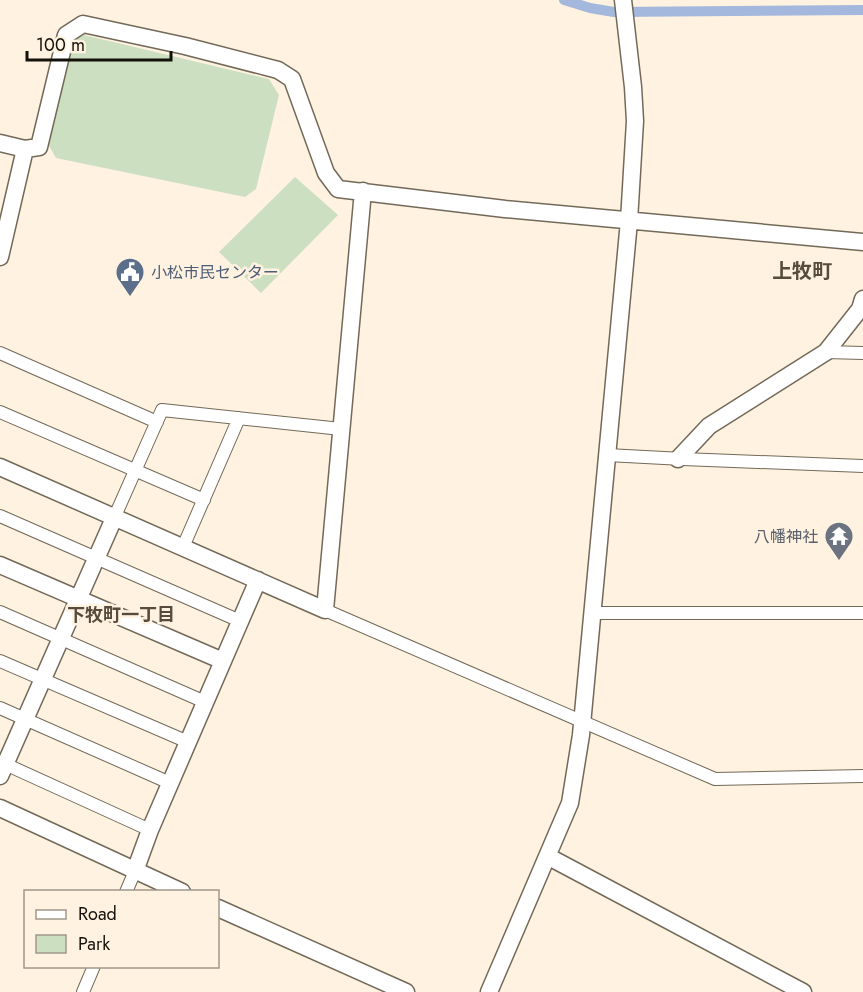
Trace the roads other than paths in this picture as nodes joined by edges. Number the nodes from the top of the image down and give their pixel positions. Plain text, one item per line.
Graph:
1 (624, 11) edge
2 (0, 143) edge
3 (25, 149) junction
4 (363, 191) junction
5 (6, 207) edge
6 (629, 221) junction
7 (863, 242) edge
8 (0, 257) edge
9 (863, 299) edge
10 (826, 352) junction
11 (0, 353) edge
12 (863, 353) edge
13 (0, 412) edge
14 (239, 418) junction
15 (157, 422) junction
16 (341, 429) junction
17 (607, 455) junction
18 (678, 459) junction
19 (863, 465) edge
20 (0, 467) edge
21 (136, 470) junction
22 (204, 500) junction
23 (0, 516) edge
24 (115, 516) junction
25 (183, 547) junction
26 (97, 558) junction
27 (0, 565) edge
28 (258, 580) junction
29 (79, 598) junction
30 (325, 610) junction
31 (0, 612) edge
32 (592, 613) junction
33 (863, 613) edge
34 (240, 621) junction
35 (61, 639) junction
36 (0, 661) edge
37 (223, 661) junction
38 (43, 679) junction
39 (205, 702) junction
40 (0, 708) edge
41 (25, 719) junction
42 (582, 721) junction
43 (188, 742) junction
44 (3, 770) edge
45 (863, 776) edge
46 (170, 783) junction
47 (0, 808) edge
48 (150, 830) junction
49 (549, 857) junction
50 (135, 871) junction
51 (126, 890) edge
52 (180, 890) edge
53 (219, 908) edge
54 (93, 968) edge
55 (83, 992) edge
56 (406, 992) edge
57 (489, 992) edge
58 (803, 992) edge

1 - 6 street
2 - 3 street
3 - 4 street
3 - 5 street
4 - 6 street
4 - 16 street
5 - 8 street
6 - 7 street
6 - 17 street
9 - 10 street
10 - 12 street
10 - 18 street
11 - 15 street
13 - 21 street
14 - 15 street
14 - 16 street
14 - 22 street
15 - 21 street
16 - 30 street
17 - 18 street
17 - 32 street
18 - 19 street
20 - 24 street
21 - 22 street
21 - 24 street
22 - 25 street
23 - 26 street
24 - 25 street
24 - 26 street
25 - 28 street
26 - 29 street
26 - 34 street
27 - 29 street
28 - 30 street
28 - 34 street
29 - 35 street
29 - 37 street
30 - 42 street
31 - 35 street
32 - 33 street
32 - 42 street
34 - 37 street
35 - 38 street
35 - 39 street
36 - 38 street
37 - 39 street
38 - 41 street
38 - 43 street
39 - 43 street
40 - 41 street
41 - 44 street
41 - 46 street
42 - 45 street
42 - 49 street
43 - 46 street
44 - 48 street
46 - 48 street
47 - 50 street
48 - 50 street
49 - 57 street
49 - 58 street
50 - 51 street
50 - 52 street
53 - 56 street
54 - 55 street

